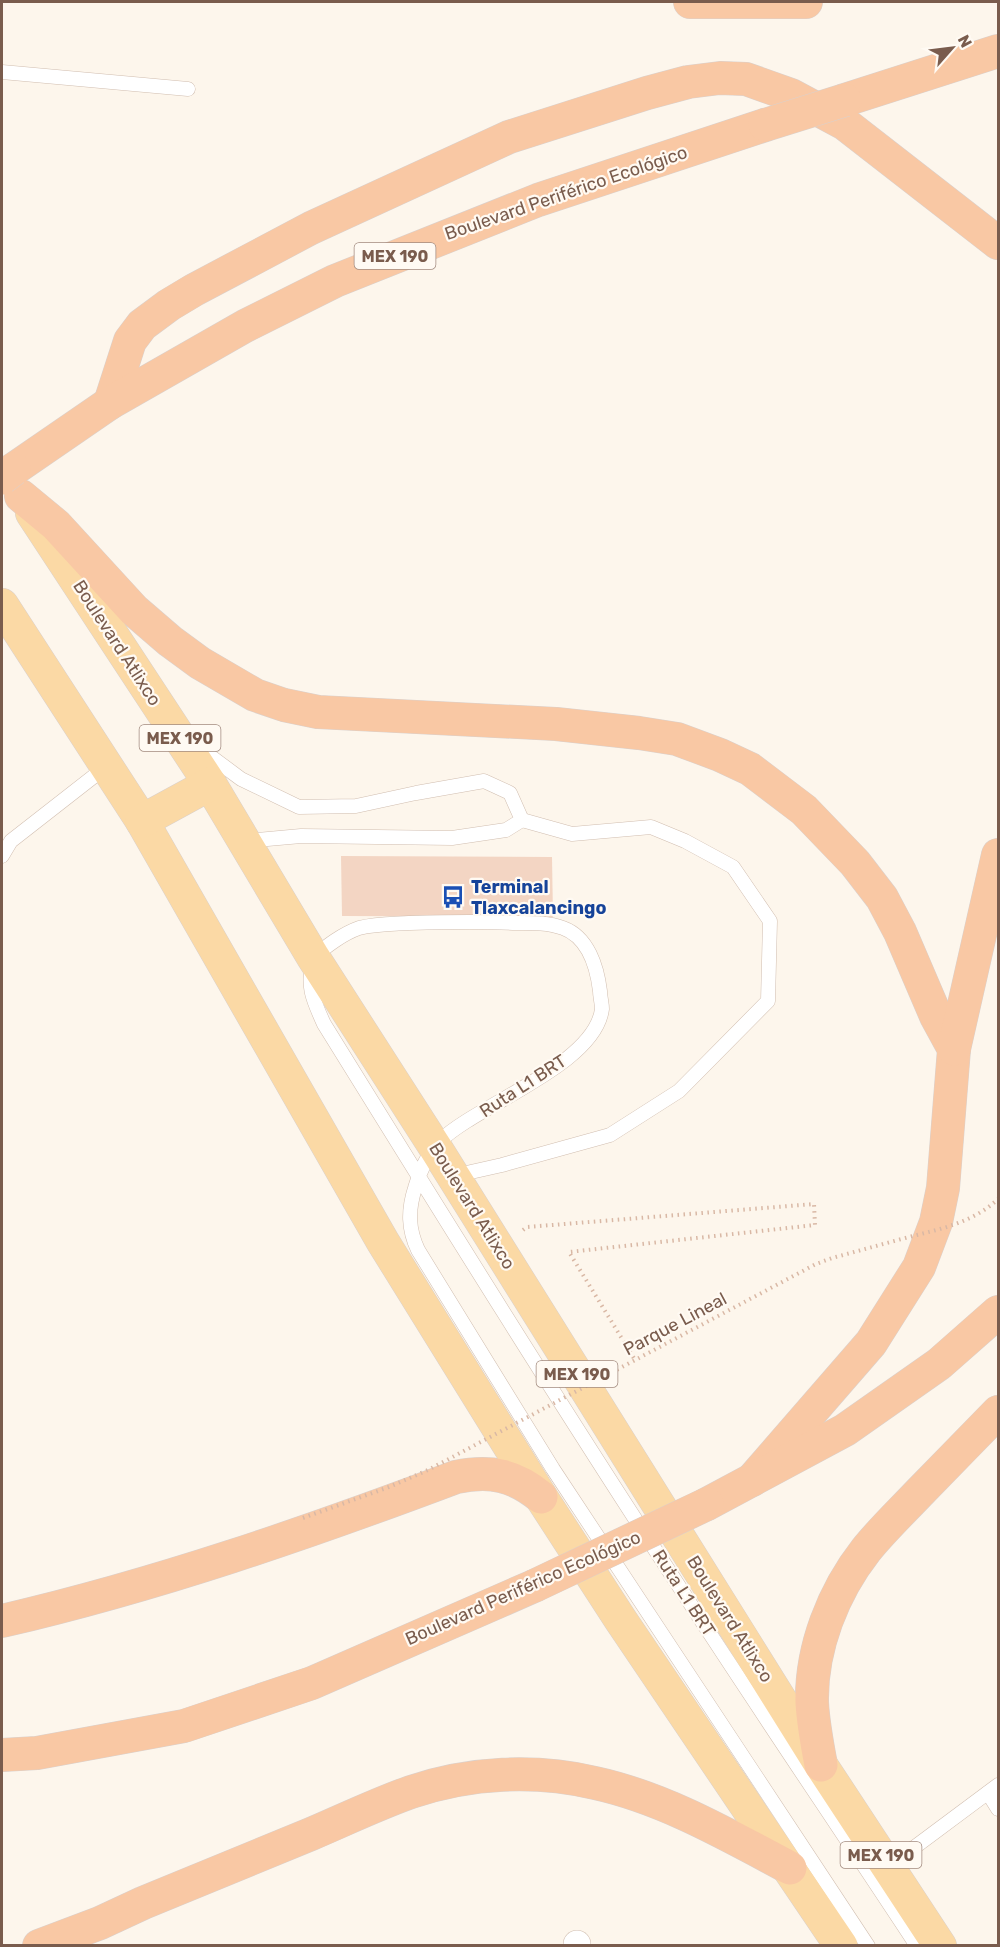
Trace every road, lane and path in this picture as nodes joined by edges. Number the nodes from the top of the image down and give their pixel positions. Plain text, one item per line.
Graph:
1 (690, 2) edge
2 (700, 2) edge
3 (806, 2) edge
4 (999, 51) edge
5 (2, 72) edge
6 (188, 88) dead end
7 (999, 243) edge
8 (110, 403) junction
9 (2, 470) edge
10 (11, 487) edge
11 (2, 605) edge
12 (174, 729) junction
13 (107, 766) junction
14 (210, 784) junction
15 (522, 820) junction
16 (142, 821) junction
17 (244, 842) junction
18 (999, 855) edge
19 (2, 856) edge
20 (313, 957) junction
21 (954, 1049) junction
22 (435, 1147) junction
23 (453, 1176) junction
24 (418, 1177) junction
25 (999, 1199) edge
26 (497, 1246) junction
27 (993, 1317) edge
28 (635, 1360) junction
29 (999, 1390) edge
30 (991, 1419) edge
31 (752, 1480) junction
32 (541, 1497) junction
33 (303, 1518) dead end
34 (2, 1621) edge
35 (2, 1755) edge
36 (821, 1765) junction
37 (993, 1789) edge
38 (998, 1808) edge
39 (888, 1867) junction
40 (790, 1868) junction
41 (39, 1946) edge
42 (841, 1946) edge
43 (868, 1946) edge
44 (917, 1946) edge
45 (940, 1946) edge

1 - 2 highway
2 - 3 highway
4 - 8 highway, Boulevard Periférico Ecológico / MEX 190, bridge
5 - 6 lane
7 - 8 highway
8 - 10 highway, Boulevard Periférico Ecológico / MEX 190, bridge
9 - 10 main road, Boulevard Atlixco / MEX 190
10 - 12 main road, Boulevard Atlixco / MEX 190
10 - 21 highway
11 - 13 main road
12 - 14 main road, Boulevard Atlixco / MEX 190
12 - 15 lane
13 - 16 main road
13 - 19 lane
14 - 16 main road
14 - 17 main road, Boulevard Atlixco / MEX 190
15 - 17 lane
15 - 23 lane
16 - 32 main road
17 - 20 main road, Boulevard Atlixco / MEX 190
18 - 21 highway
20 - 22 main road, Boulevard Atlixco / MEX 190
20 - 22 lane, Ruta L1 BRT
20 - 24 lane, Ruta L1 BRT
21 - 31 highway
22 - 23 main road, Boulevard Atlixco / MEX 190
22 - 24 lane, Ruta L1 BRT
23 - 26 main road, Boulevard Atlixco / MEX 190
24 - 43 lane, Ruta L1 BRT
24 - 44 lane, Ruta L1 BRT
25 - 28 path, Parque Lineal, bridge
26 - 28 path
26 - 36 main road, Boulevard Atlixco / MEX 190
27 - 31 highway, Boulevard Periférico Ecológico
28 - 33 path, Parque Lineal, bridge
29 - 30 highway
30 - 36 highway
31 - 35 highway, Boulevard Periférico Ecológico, bridge
32 - 34 highway
32 - 40 main road
36 - 39 main road, Boulevard Atlixco / MEX 190
37 - 38 lane
37 - 39 lane
39 - 45 main road, Boulevard Atlixco / MEX 190
40 - 41 highway
40 - 42 main road

